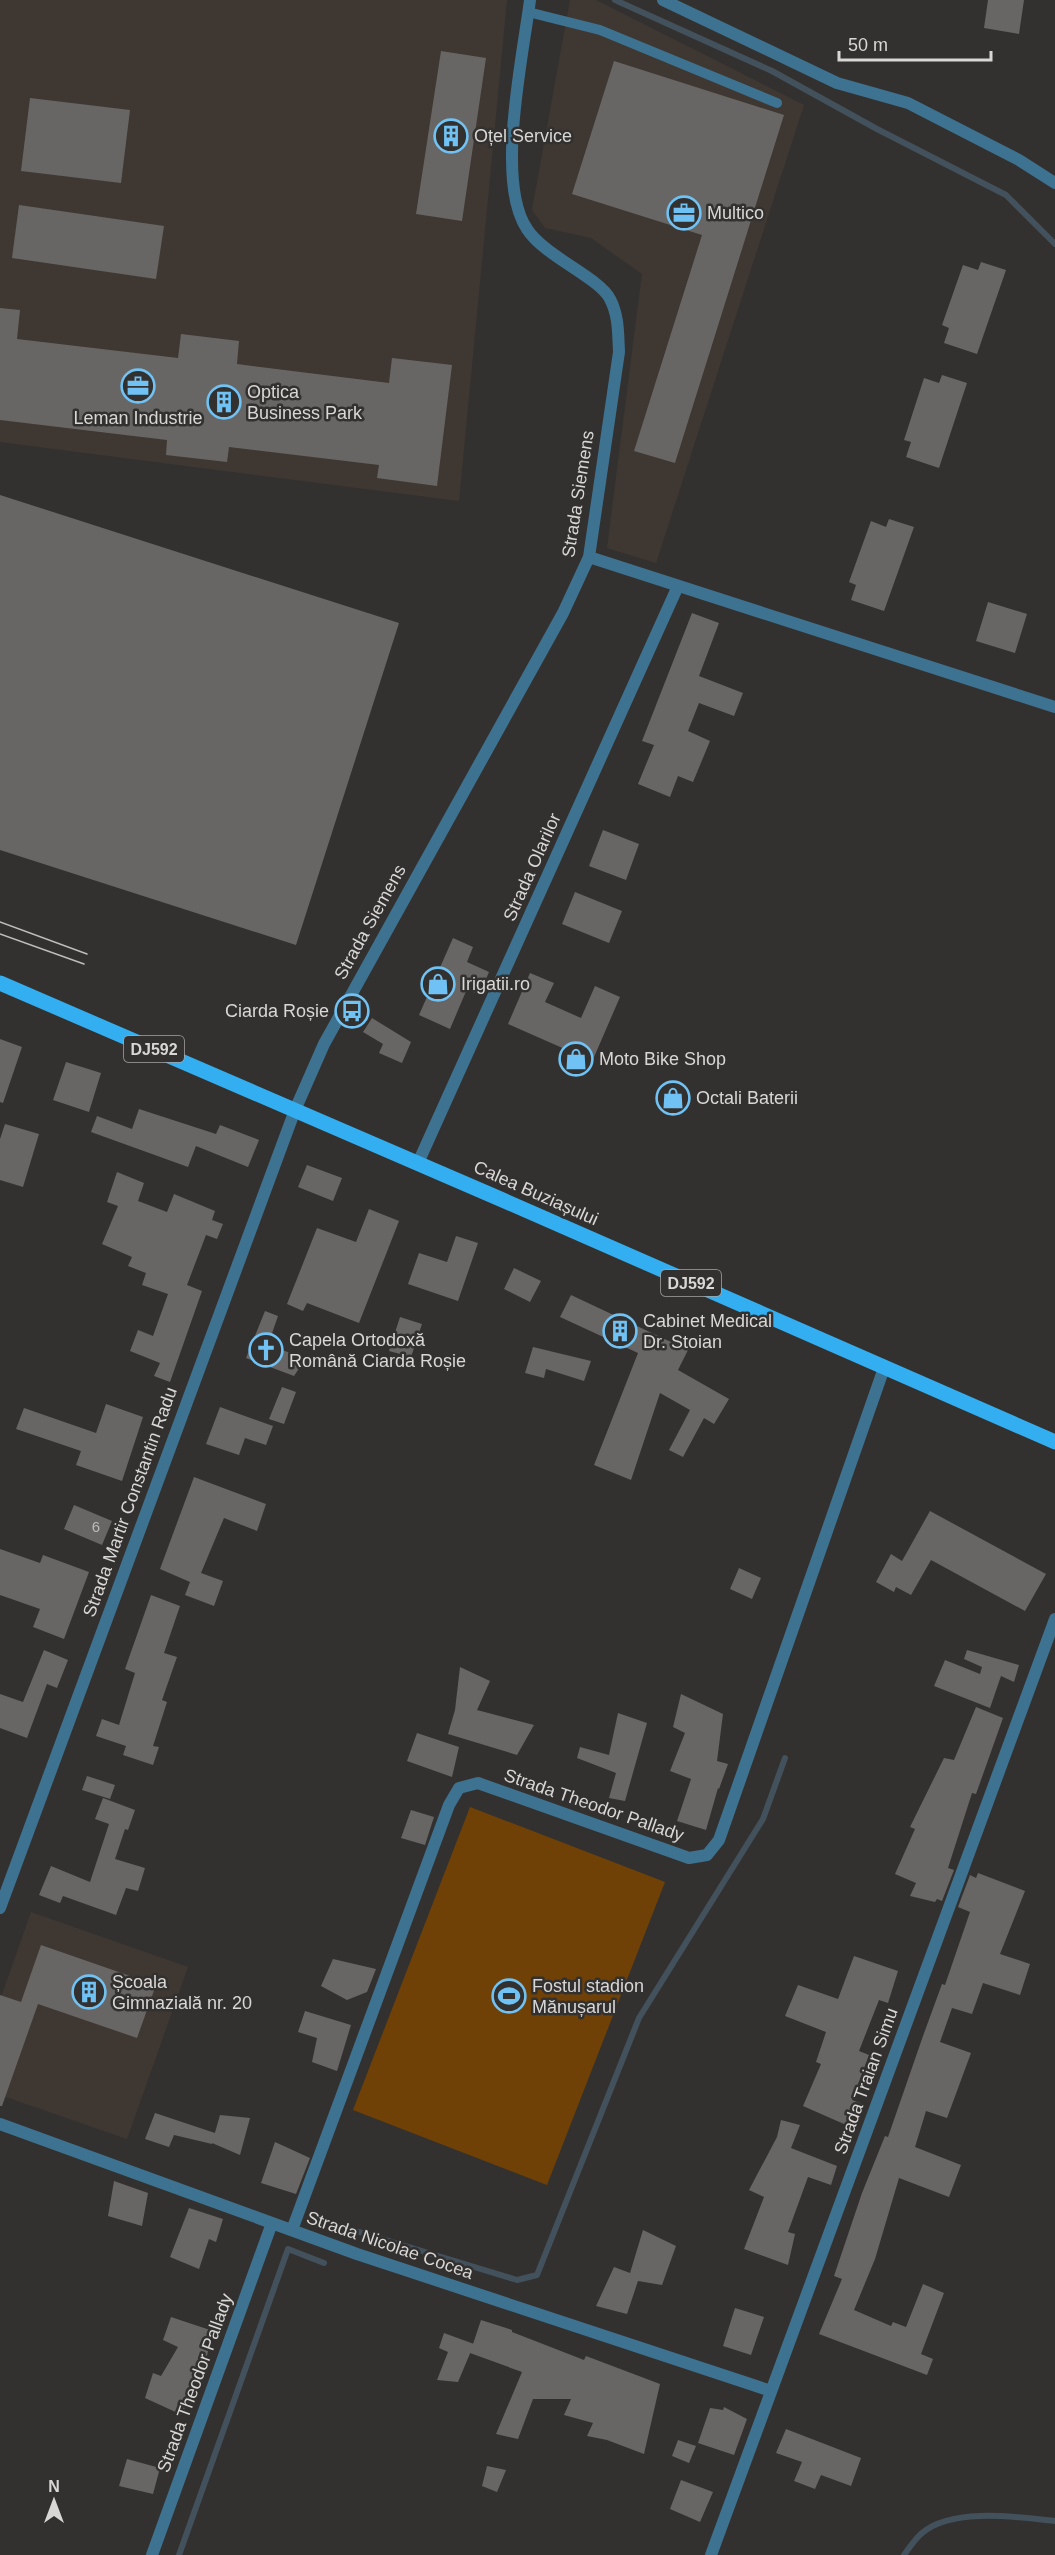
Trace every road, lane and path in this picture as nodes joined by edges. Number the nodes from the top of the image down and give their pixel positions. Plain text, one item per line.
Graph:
1 (663, 0) edge
2 (529, 6) edge
3 (777, 104) dead end
4 (1055, 183) edge
5 (589, 557) junction
6 (678, 586) junction
7 (1055, 707) edge
8 (0, 983) edge
9 (295, 1110) junction
10 (418, 1163) junction
11 (884, 1368) junction
12 (1055, 1442) edge
13 (1055, 1619) edge
14 (0, 1908) edge
15 (0, 2124) edge
16 (272, 2223) junction
17 (292, 2230) junction
18 (771, 2391) junction
19 (152, 2555) edge
20 (711, 2555) edge

1 - 4 street
2 - 3 lane
2 - 5 street, Strada Siemens
5 - 6 street
5 - 9 street, Strada Siemens
6 - 7 street
6 - 10 street, Strada Olarilor
8 - 9 main road, Calea Buziașului / DJ592
9 - 10 main road, Calea Buziașului / DJ592
9 - 14 street, Strada Martir Constantin Radu
10 - 11 main road, Calea Buziașului / DJ592
11 - 12 main road, Calea Buziașului / DJ592
11 - 17 street, Strada Theodor Pallady
13 - 18 street, Strada Traian Simu
15 - 16 street, Strada Nicolae Cocea
16 - 17 street, Strada Nicolae Cocea
16 - 19 street, Strada Theodor Pallady
17 - 18 street, Strada Nicolae Cocea
18 - 20 street, Strada Traian Simu

